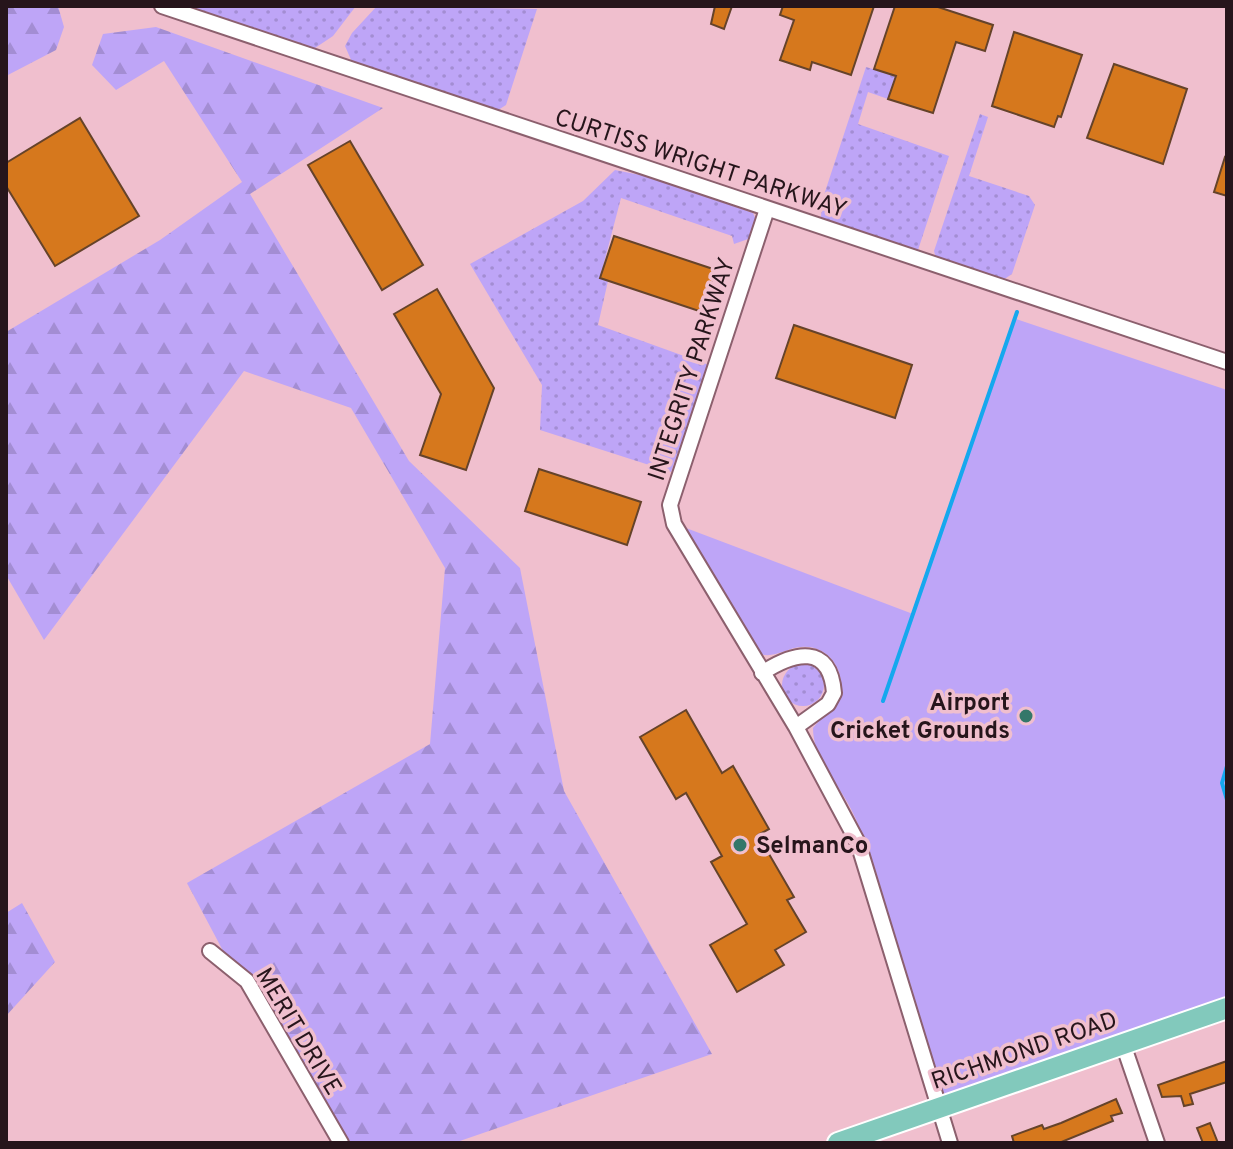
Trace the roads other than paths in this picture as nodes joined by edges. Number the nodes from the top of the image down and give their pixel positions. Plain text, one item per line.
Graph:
1 (162, 6) edge
2 (767, 209) junction
3 (1227, 362) edge
4 (762, 673) junction
5 (796, 727) junction
6 (210, 951) dead end
7 (1227, 1008) edge
8 (1123, 1044) junction
9 (938, 1107) junction
10 (341, 1143) edge
11 (838, 1143) edge
12 (950, 1143) edge
13 (1157, 1143) edge

1 - 2 street, CURTISS WRIGHT PARKWAY
2 - 3 street, CURTISS WRIGHT PARKWAY
2 - 4 street, INTEGRITY PARKWAY
4 - 5 street, INTEGRITY PARKWAY
4 - 5 street
5 - 9 street, INTEGRITY PARKWAY
6 - 10 street, MERIT DRIVE
7 - 8 main road, RICHMOND ROAD
8 - 9 main road, RICHMOND ROAD
8 - 13 street
9 - 11 main road, RICHMOND ROAD
9 - 12 street, INTEGRITY PARKWAY

